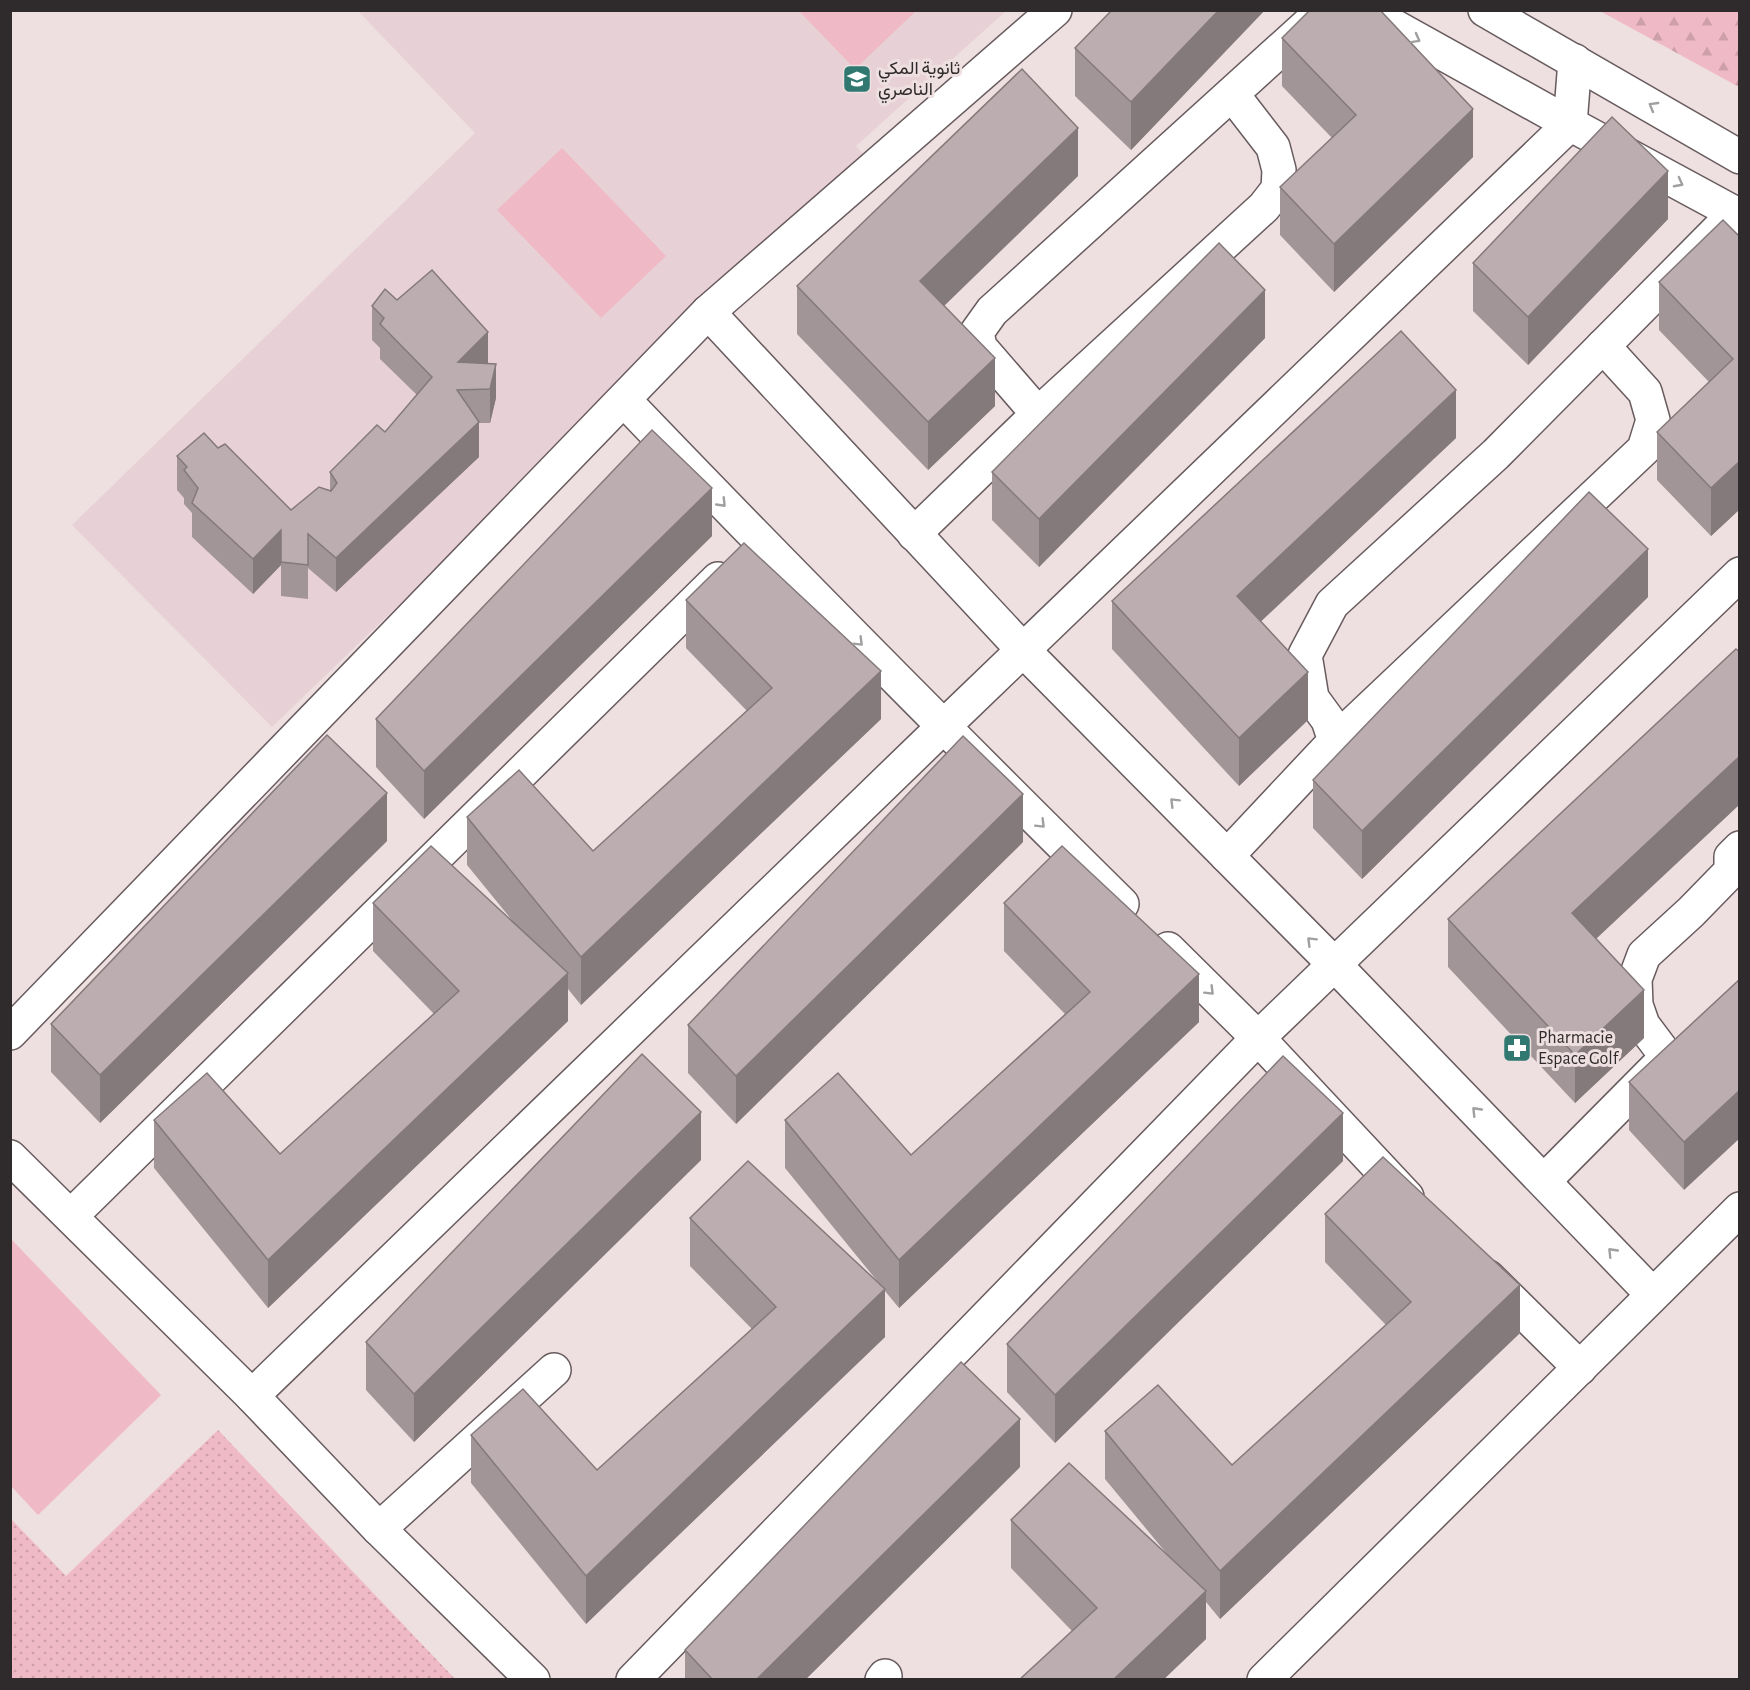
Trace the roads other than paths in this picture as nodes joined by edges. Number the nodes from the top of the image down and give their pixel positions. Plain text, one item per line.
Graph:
1 (1055, 10) edge
2 (1324, 10) edge
3 (1365, 10) edge
4 (1485, 10) edge
5 (1575, 61) junction
6 (1232, 94) junction
7 (1570, 124) junction
8 (1740, 157) edge
9 (1737, 214) edge
10 (708, 312) junction
11 (1603, 346) junction
12 (624, 400) junction
13 (1038, 414) junction
14 (914, 534) junction
15 (758, 540) junction
16 (1740, 574) edge
17 (1024, 651) junction
18 (943, 727) junction
19 (1335, 741) junction
20 (1227, 856) junction
21 (1737, 868) edge
22 (1334, 964) junction
23 (1691, 1032) edge
24 (10, 1033) edge
25 (1258, 1038) junction
26 (1667, 1057) junction
27 (10, 1157) edge
28 (1544, 1182) junction
29 (1740, 1209) edge
30 (71, 1216) junction
31 (1430, 1220) edge
32 (1464, 1253) edge
33 (1652, 1294) junction
34 (1580, 1368) junction
35 (554, 1370) dead end
36 (252, 1396) junction
37 (379, 1529) junction
38 (533, 1680) edge
39 (633, 1680) edge
40 (1264, 1680) edge

1 - 10 street
2 - 6 street
3 -> 7 street
4 - 5 street
5 - 7 street
8 -> 5 street
6 - 13 street
6 - 13 street
7 -> 9 street
7 - 17 street
9 - 11 street
10 - 12 street
10 - 14 street
11 - 19 street
11 - 19 street
12 -> 15 street
12 - 24 street
13 - 14 street
14 - 17 street
15 -> 18 street
15 - 30 street
16 - 22 street
17 - 18 street
20 -> 17 street
18 -> 25 street
18 - 36 street
19 - 20 street
22 -> 20 street
21 - 26 street
22 - 25 street
28 -> 22 street
23 - 26 street
25 - 31 street
25 - 39 street
26 - 28 street
27 - 30 street
33 -> 28 street
29 - 33 street
30 - 36 street
32 - 34 street
33 - 34 street
34 - 40 street
35 - 37 street
36 - 37 street
37 - 38 street

